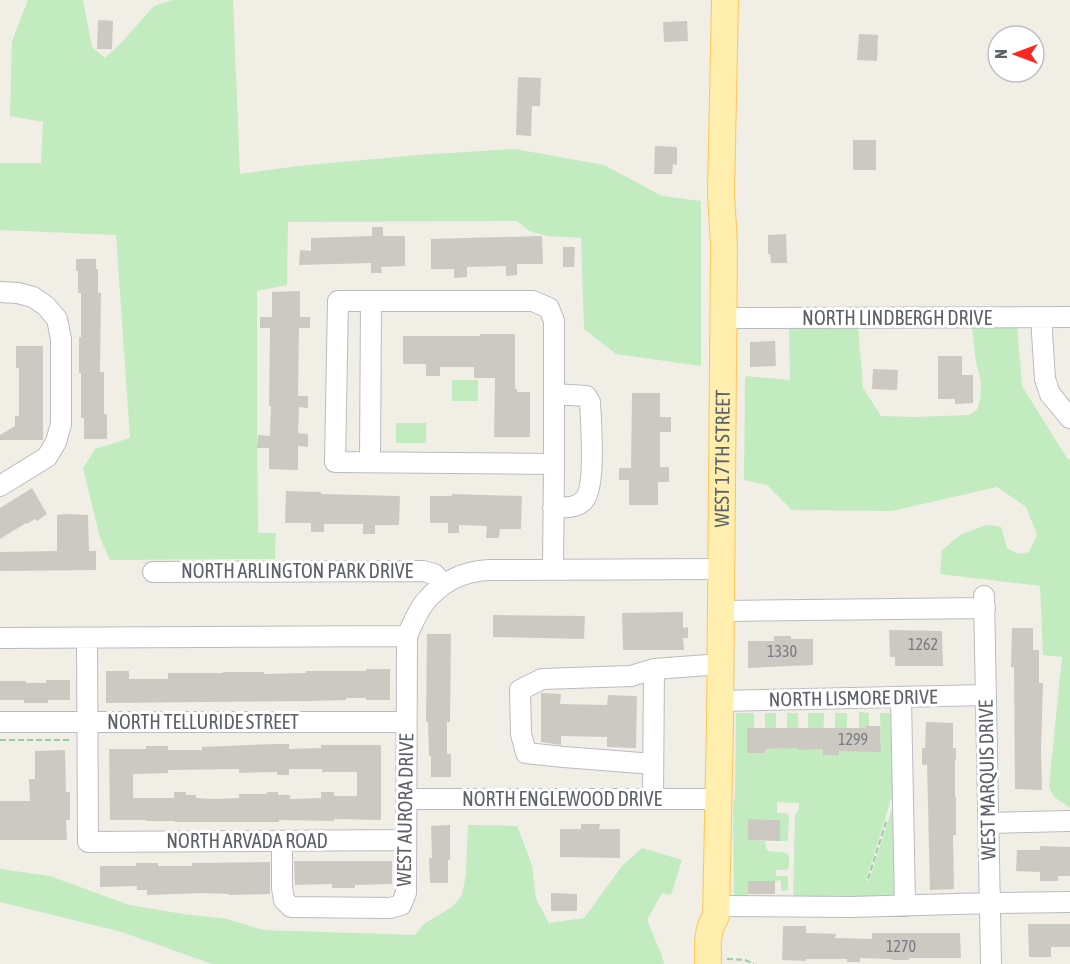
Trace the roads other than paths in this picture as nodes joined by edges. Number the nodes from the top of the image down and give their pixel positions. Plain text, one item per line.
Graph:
1 (725, 0) edge
2 (0, 292) edge
3 (371, 301) junction
4 (1041, 317) junction
5 (1070, 317) edge
6 (724, 318) junction
7 (555, 394) junction
8 (1070, 418) edge
9 (370, 462) junction
10 (554, 464) junction
11 (0, 486) edge
12 (553, 508) junction
13 (721, 569) junction
14 (552, 570) junction
15 (153, 572) dead end
16 (444, 584) junction
17 (721, 611) junction
18 (407, 636) junction
19 (0, 638) edge
20 (87, 638) junction
21 (721, 664) junction
22 (654, 669) junction
23 (986, 695) junction
24 (901, 698) junction
25 (720, 701) junction
26 (0, 722) edge
27 (88, 722) junction
28 (406, 722) junction
29 (653, 764) junction
30 (406, 799) junction
31 (653, 799) junction
32 (719, 799) junction
33 (1070, 821) edge
34 (988, 823) junction
35 (406, 840) junction
36 (282, 841) junction
37 (1070, 902) edge
38 (990, 903) junction
39 (904, 906) junction
40 (716, 911) junction
41 (731, 962) edge
42 (708, 964) edge
43 (991, 964) edge

1 - 6 main road, WEST 17TH STREET
2 - 11 street
3 - 7 street
3 - 9 street
3 - 9 street
4 - 5 street, NORTH LINDBERGH DRIVE
4 - 6 street, NORTH LINDBERGH DRIVE
4 - 8 street
6 - 13 main road, WEST 17TH STREET
7 - 10 street
7 - 12 street
9 - 10 street
10 - 12 street
12 - 14 street
13 - 14 street
13 - 17 main road, WEST 17TH STREET
14 - 16 street
15 - 16 street, NORTH ARLINGTON PARK DRIVE
16 - 18 street, WEST AURORA DRIVE
17 - 21 main road, WEST 17TH STREET
17 - 23 street, WEST MARQUIS DRIVE
18 - 20 street
18 - 28 street, WEST AURORA DRIVE
19 - 20 street
20 - 27 street
21 - 22 street
21 - 25 main road, WEST 17TH STREET
22 - 29 street
22 - 29 street
23 - 24 street, NORTH LISMORE DRIVE
23 - 34 street, WEST MARQUIS DRIVE
24 - 25 street, NORTH LISMORE DRIVE
24 - 39 street
25 - 32 main road, WEST 17TH STREET
26 - 27 street, NORTH TELLURIDE STREET
27 - 28 street, NORTH TELLURIDE STREET
27 - 36 street, NORTH ARVADA ROAD
28 - 30 street, WEST AURORA DRIVE
29 - 31 street
30 - 31 street, NORTH ENGLEWOOD DRIVE
30 - 35 street, WEST AURORA DRIVE
31 - 32 street, NORTH ENGLEWOOD DRIVE
32 - 40 main road, WEST 17TH STREET
33 - 34 street
34 - 38 street, WEST MARQUIS DRIVE
35 - 36 street, NORTH ARVADA ROAD
35 - 36 street, WEST AURORA DRIVE
37 - 38 street
38 - 39 street
38 - 43 street, WEST MARQUIS DRIVE
39 - 40 street
40 - 41 main road, WEST 17TH STREET
40 - 42 main road, WEST 17TH STREET

